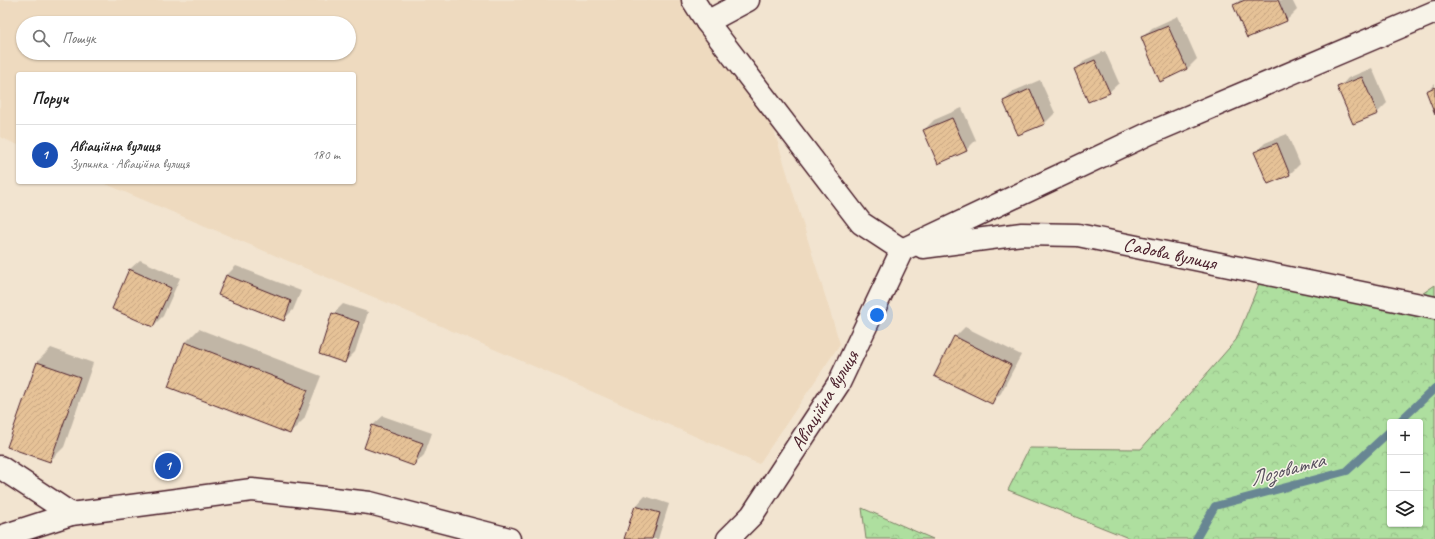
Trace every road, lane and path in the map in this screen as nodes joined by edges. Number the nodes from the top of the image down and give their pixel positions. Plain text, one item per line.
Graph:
1 (693, 0) edge
2 (748, 0) edge
3 (1435, 12) edge
4 (707, 22) junction
5 (902, 250) junction
6 (1435, 308) edge
7 (0, 467) edge
8 (71, 514) junction
9 (0, 537) edge
10 (508, 539) edge
11 (728, 539) edge

1 - 4 street
2 - 4 street
3 - 5 street
4 - 5 street
5 - 6 street, Садова вулиця
5 - 11 street, Авіаційна вулиця
7 - 8 street
8 - 9 street
8 - 10 street

